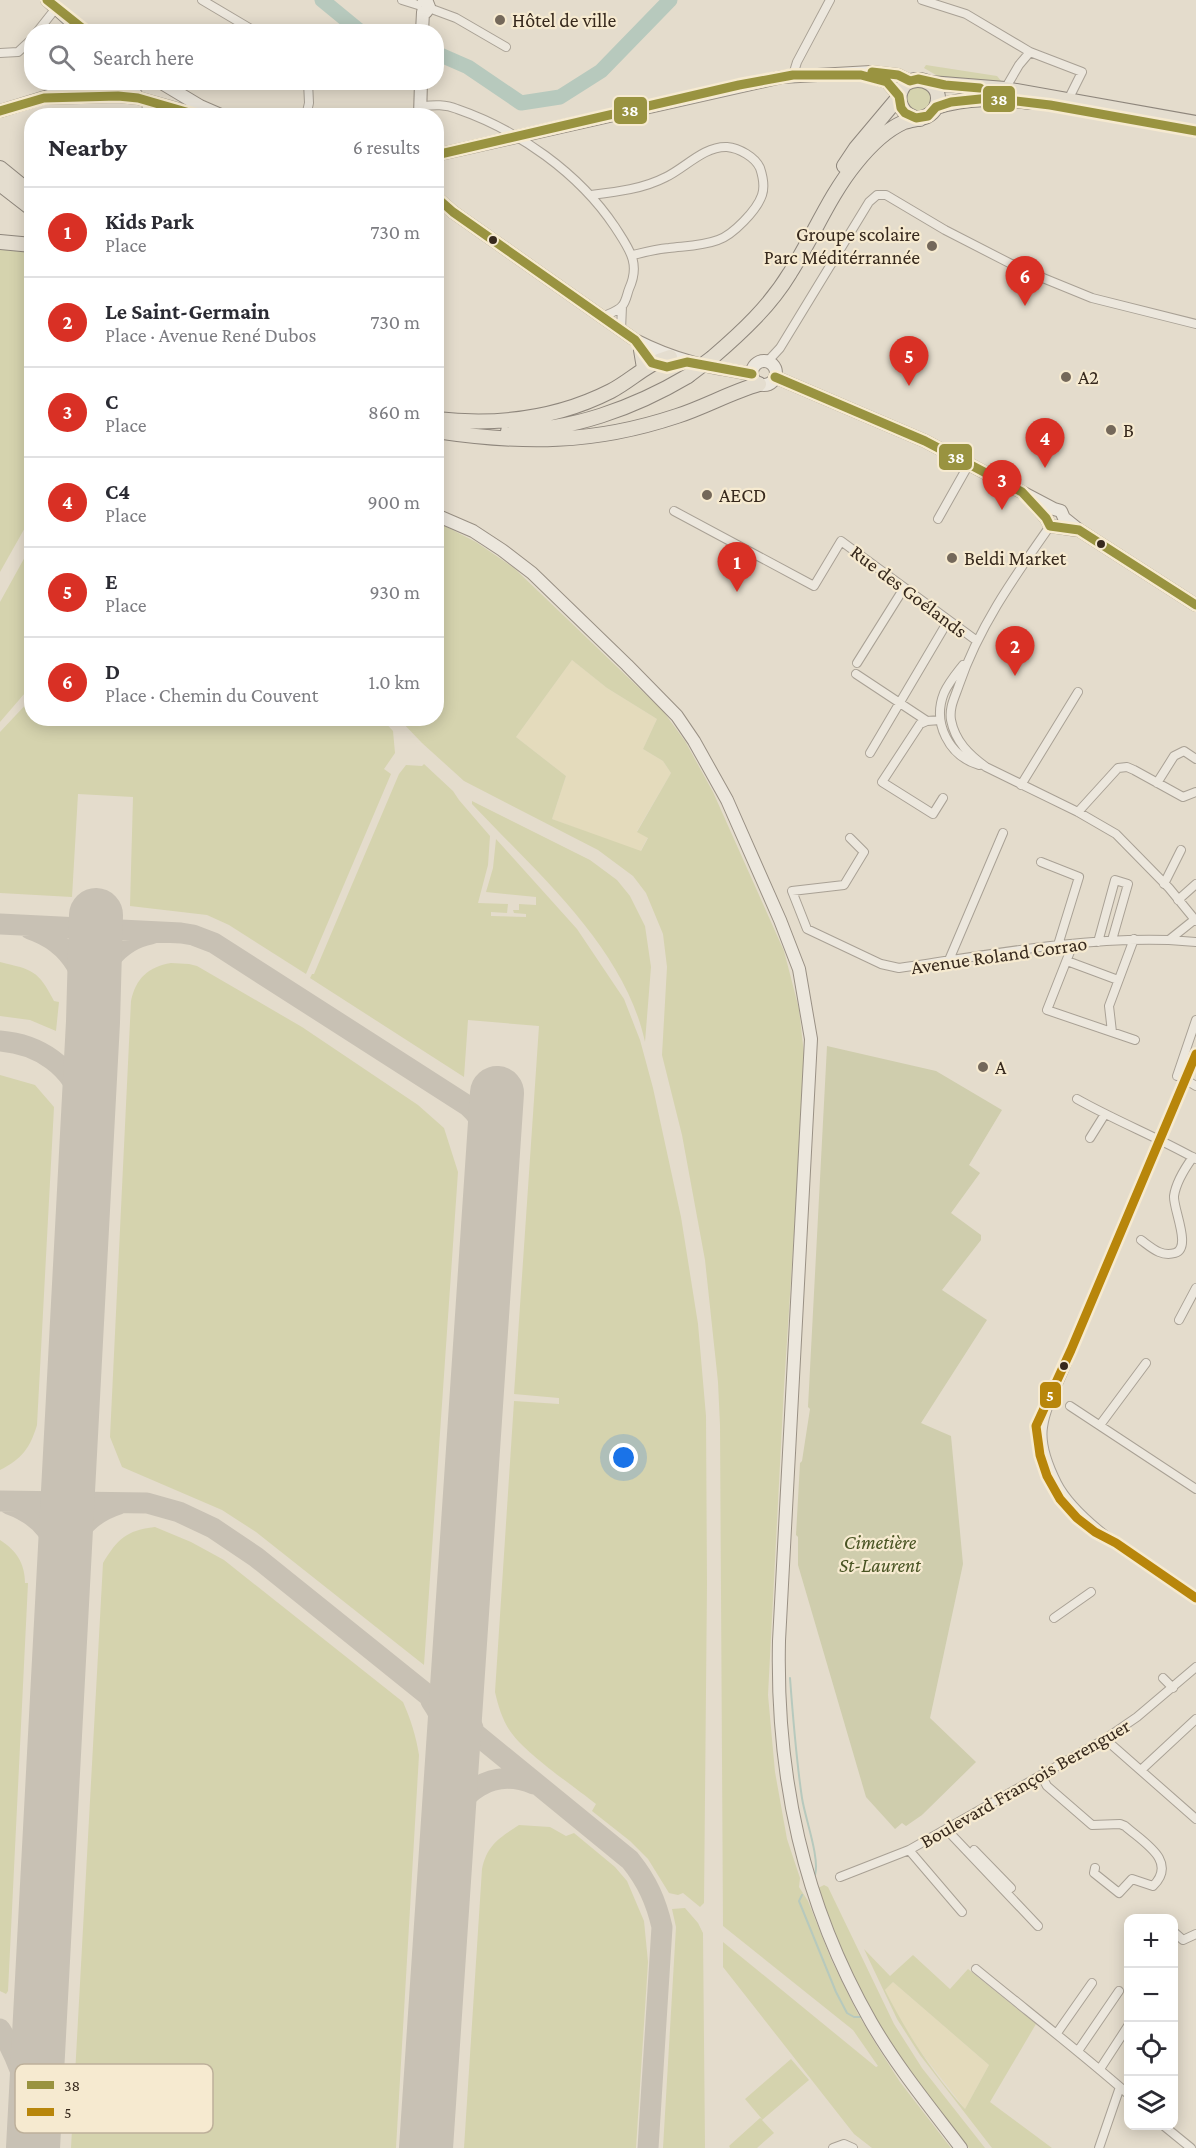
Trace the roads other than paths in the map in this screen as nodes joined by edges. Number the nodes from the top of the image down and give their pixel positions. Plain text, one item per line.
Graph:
1 (202, 0) edge
2 (402, 0) edge
3 (830, 0) edge
4 (922, 0) edge
5 (423, 5) edge
6 (56, 7) edge
7 (43, 24) edge
8 (74, 24) edge
9 (78, 24) edge
10 (242, 24) edge
11 (422, 24) edge
12 (24, 46) edge
13 (506, 47) dead end
14 (1030, 52) junction
15 (0, 53) edge
16 (826, 74) junction
17 (793, 75) junction
18 (910, 81) junction
19 (930, 83) junction
20 (1005, 89) junction
21 (69, 90) edge
22 (133, 90) edge
23 (173, 90) edge
24 (308, 90) edge
25 (421, 90) edge
26 (899, 97) junction
27 (44, 98) junction
28 (143, 100) junction
29 (1068, 100) junction
30 (936, 107) junction
31 (144, 108) edge
32 (172, 108) edge
33 (205, 108) edge
34 (308, 108) edge
35 (421, 108) edge
36 (430, 108) edge
37 (0, 111) edge
38 (920, 118) junction
39 (1196, 123) edge
40 (1196, 132) edge
41 (517, 137) junction
42 (444, 152) edge
43 (0, 166) edge
44 (0, 184) edge
45 (24, 188) edge
46 (591, 195) junction
47 (24, 203) edge
48 (444, 204) edge
49 (811, 236) junction
50 (0, 242) edge
51 (24, 244) edge
52 (633, 255) junction
53 (622, 306) junction
54 (602, 317) junction
55 (1196, 324) edge
56 (621, 330) junction
57 (638, 345) junction
58 (670, 357) junction
59 (768, 361) junction
60 (648, 365) junction
61 (687, 369) junction
62 (775, 377) junction
63 (755, 379) junction
64 (444, 425) edge
65 (444, 426) edge
66 (444, 428) edge
67 (969, 464) junction
68 (674, 511) dead end
69 (444, 518) edge
70 (938, 519) dead end
71 (1055, 520) junction
72 (904, 588) junction
73 (1196, 605) edge
74 (948, 621) junction
75 (977, 641) junction
76 (967, 660) junction
77 (857, 663) dead end
78 (856, 674) dead end
79 (1078, 692) dead end
80 (900, 703) junction
81 (940, 720) junction
82 (927, 721) junction
83 (870, 753) dead end
84 (1196, 759) edge
85 (986, 767) junction
86 (1157, 783) junction
87 (1022, 785) junction
88 (1196, 792) edge
89 (943, 798) dead end
90 (1078, 812) junction
91 (1003, 833) dead end
92 (850, 838) dead end
93 (1181, 850) dead end
94 (1041, 862) dead end
95 (1164, 884) junction
96 (1196, 884) edge
97 (1178, 900) junction
98 (1195, 921) edge
99 (1134, 939) junction
100 (1112, 940) junction
101 (1169, 940) junction
102 (1098, 942) junction
103 (1196, 942) edge
104 (1073, 944) junction
105 (1058, 945) junction
106 (949, 960) junction
107 (1067, 961) junction
108 (1118, 980) junction
109 (1196, 1020) edge
110 (1112, 1032) junction
111 (1135, 1040) dead end
112 (1196, 1054) edge
113 (1177, 1076) dead end
114 (1186, 1080) junction
115 (1196, 1086) edge
116 (1077, 1100) dead end
117 (1105, 1114) junction
118 (1090, 1138) dead end
119 (1161, 1139) junction
120 (1194, 1158) edge
121 (1141, 1240) dead end
122 (1196, 1288) edge
123 (1179, 1320) dead end
124 (1146, 1363) dead end
125 (1070, 1406) dead end
126 (1100, 1425) junction
127 (1196, 1488) edge
128 (1090, 1592) dead end
129 (1196, 1598) edge
130 (1054, 1618) dead end
131 (1196, 1667) edge
132 (1163, 1678) dead end
133 (1173, 1688) junction
134 (1196, 1719) edge
135 (1105, 1738) junction
136 (1141, 1770) junction
137 (1041, 1774) junction
138 (1196, 1818) edge
139 (948, 1828) junction
140 (909, 1850) junction
141 (1095, 1868) dead end
142 (840, 1877) dead end
143 (1011, 1888) dead end
144 (962, 1912) dead end
145 (1038, 1926) dead end
146 (1196, 1934) edge
147 (1178, 1936) edge
148 (976, 1970) dead end
149 (1092, 1983) dead end
150 (1119, 1991) dead end
151 (1124, 2032) edge
152 (1057, 2033) junction
153 (1078, 2051) junction
154 (1100, 2069) junction
155 (1120, 2087) junction
156 (1124, 2090) edge
157 (1168, 2130) edge
158 (1187, 2147) edge
159 (833, 2148) edge
160 (853, 2148) edge
161 (961, 2148) edge
162 (1099, 2148) edge

1 - 10 street
2 - 5 street
3 - 17 street
4 - 14 street
5 - 11 main road
5 - 13 street
6 - 7 street
6 - 8 main road
6 - 9 main road
12 - 15 street
14 - 20 street
14 - 29 street
16 - 17 main road
16 - 18 main road
16 - 26 main road
17 - 41 main road
18 - 19 main road
18 - 26 main road
19 - 20 main road
19 - 30 main road
20 - 29 main road
21 - 27 main road
22 - 28 main road
23 - 33 main road
24 - 34 street
25 - 35 main road
26 - 38 main road
26 - 49 main road
27 - 28 main road
27 - 37 main road
28 - 31 street
28 - 32 main road
29 - 39 main road
30 - 38 main road
30 - 40 main road
36 - 41 street
38 - 49 main road
41 - 42 main road
41 - 46 street
43 - 45 main road
44 - 47 main road
46 - 52 street
46 - 52 street
48 - 54 main road
49 - 61 main road, bridge
50 - 51 main road
52 - 53 street
53 - 54 street
53 - 56 street
54 - 56 main road
55 - 59 street
56 - 57 main road
57 - 58 main road
57 - 60 main road
58 - 60 main road
58 - 61 main road
59 - 62 main road
59 - 63 main road
60 - 61 main road
60 - 64 main road
61 - 63 main road
61 - 65 main road
62 - 63 main road
62 - 67 main road
63 - 66 main road
67 - 70 street
67 - 71 main road
68 - 72 street, Rue des Goélands
69 - 161 main road
71 - 73 main road
71 - 75 street
72 - 74 street, Rue des Goélands
72 - 77 street
74 - 75 street, Rue des Goélands
74 - 80 street
75 - 76 street
76 - 81 street
76 - 85 street
78 - 80 street
79 - 87 street
80 - 82 street
80 - 83 street
81 - 82 street
81 - 85 street
82 - 89 street
84 - 86 street
85 - 87 street
86 - 88 street
86 - 90 street
87 - 90 street
90 - 95 street
91 - 106 street
92 - 106 street, Avenue Roland Corrao
93 - 95 street
94 - 105 street
95 - 97 street
96 - 97 street
97 - 98 street
98 - 101 street
99 - 100 street, Avenue Roland Corrao
99 - 101 street, Avenue Roland Corrao
99 - 108 street
100 - 102 street, Avenue Roland Corrao
100 - 102 street
101 - 103 street, Avenue Roland Corrao
102 - 104 street, Avenue Roland Corrao
104 - 105 street, Avenue Roland Corrao
104 - 107 street
105 - 106 street, Avenue Roland Corrao
107 - 108 street
107 - 110 street
108 - 110 street
109 - 113 street
110 - 111 street
112 - 114 street
114 - 115 street
114 - 119 street
116 - 117 street
117 - 118 street
117 - 119 street
119 - 120 street
119 - 129 street
120 - 121 street
122 - 123 street
124 - 126 street
125 - 126 street
126 - 127 street
128 - 130 street
131 - 133 street, Boulevard François Berenguer
132 - 133 street
133 - 135 street, Boulevard François Berenguer
134 - 136 street
135 - 136 street
135 - 137 street, Boulevard François Berenguer
136 - 138 street
137 - 139 street, Boulevard François Berenguer
137 - 141 street
139 - 140 street, Boulevard François Berenguer
139 - 143 street
139 - 145 street
140 - 142 street, Boulevard François Berenguer
140 - 144 street
146 - 147 street
148 - 152 street
149 - 152 street
150 - 153 street
151 - 154 street
152 - 153 street
153 - 154 street
154 - 155 street
155 - 156 street
155 - 162 street
157 - 158 street
159 - 160 street

